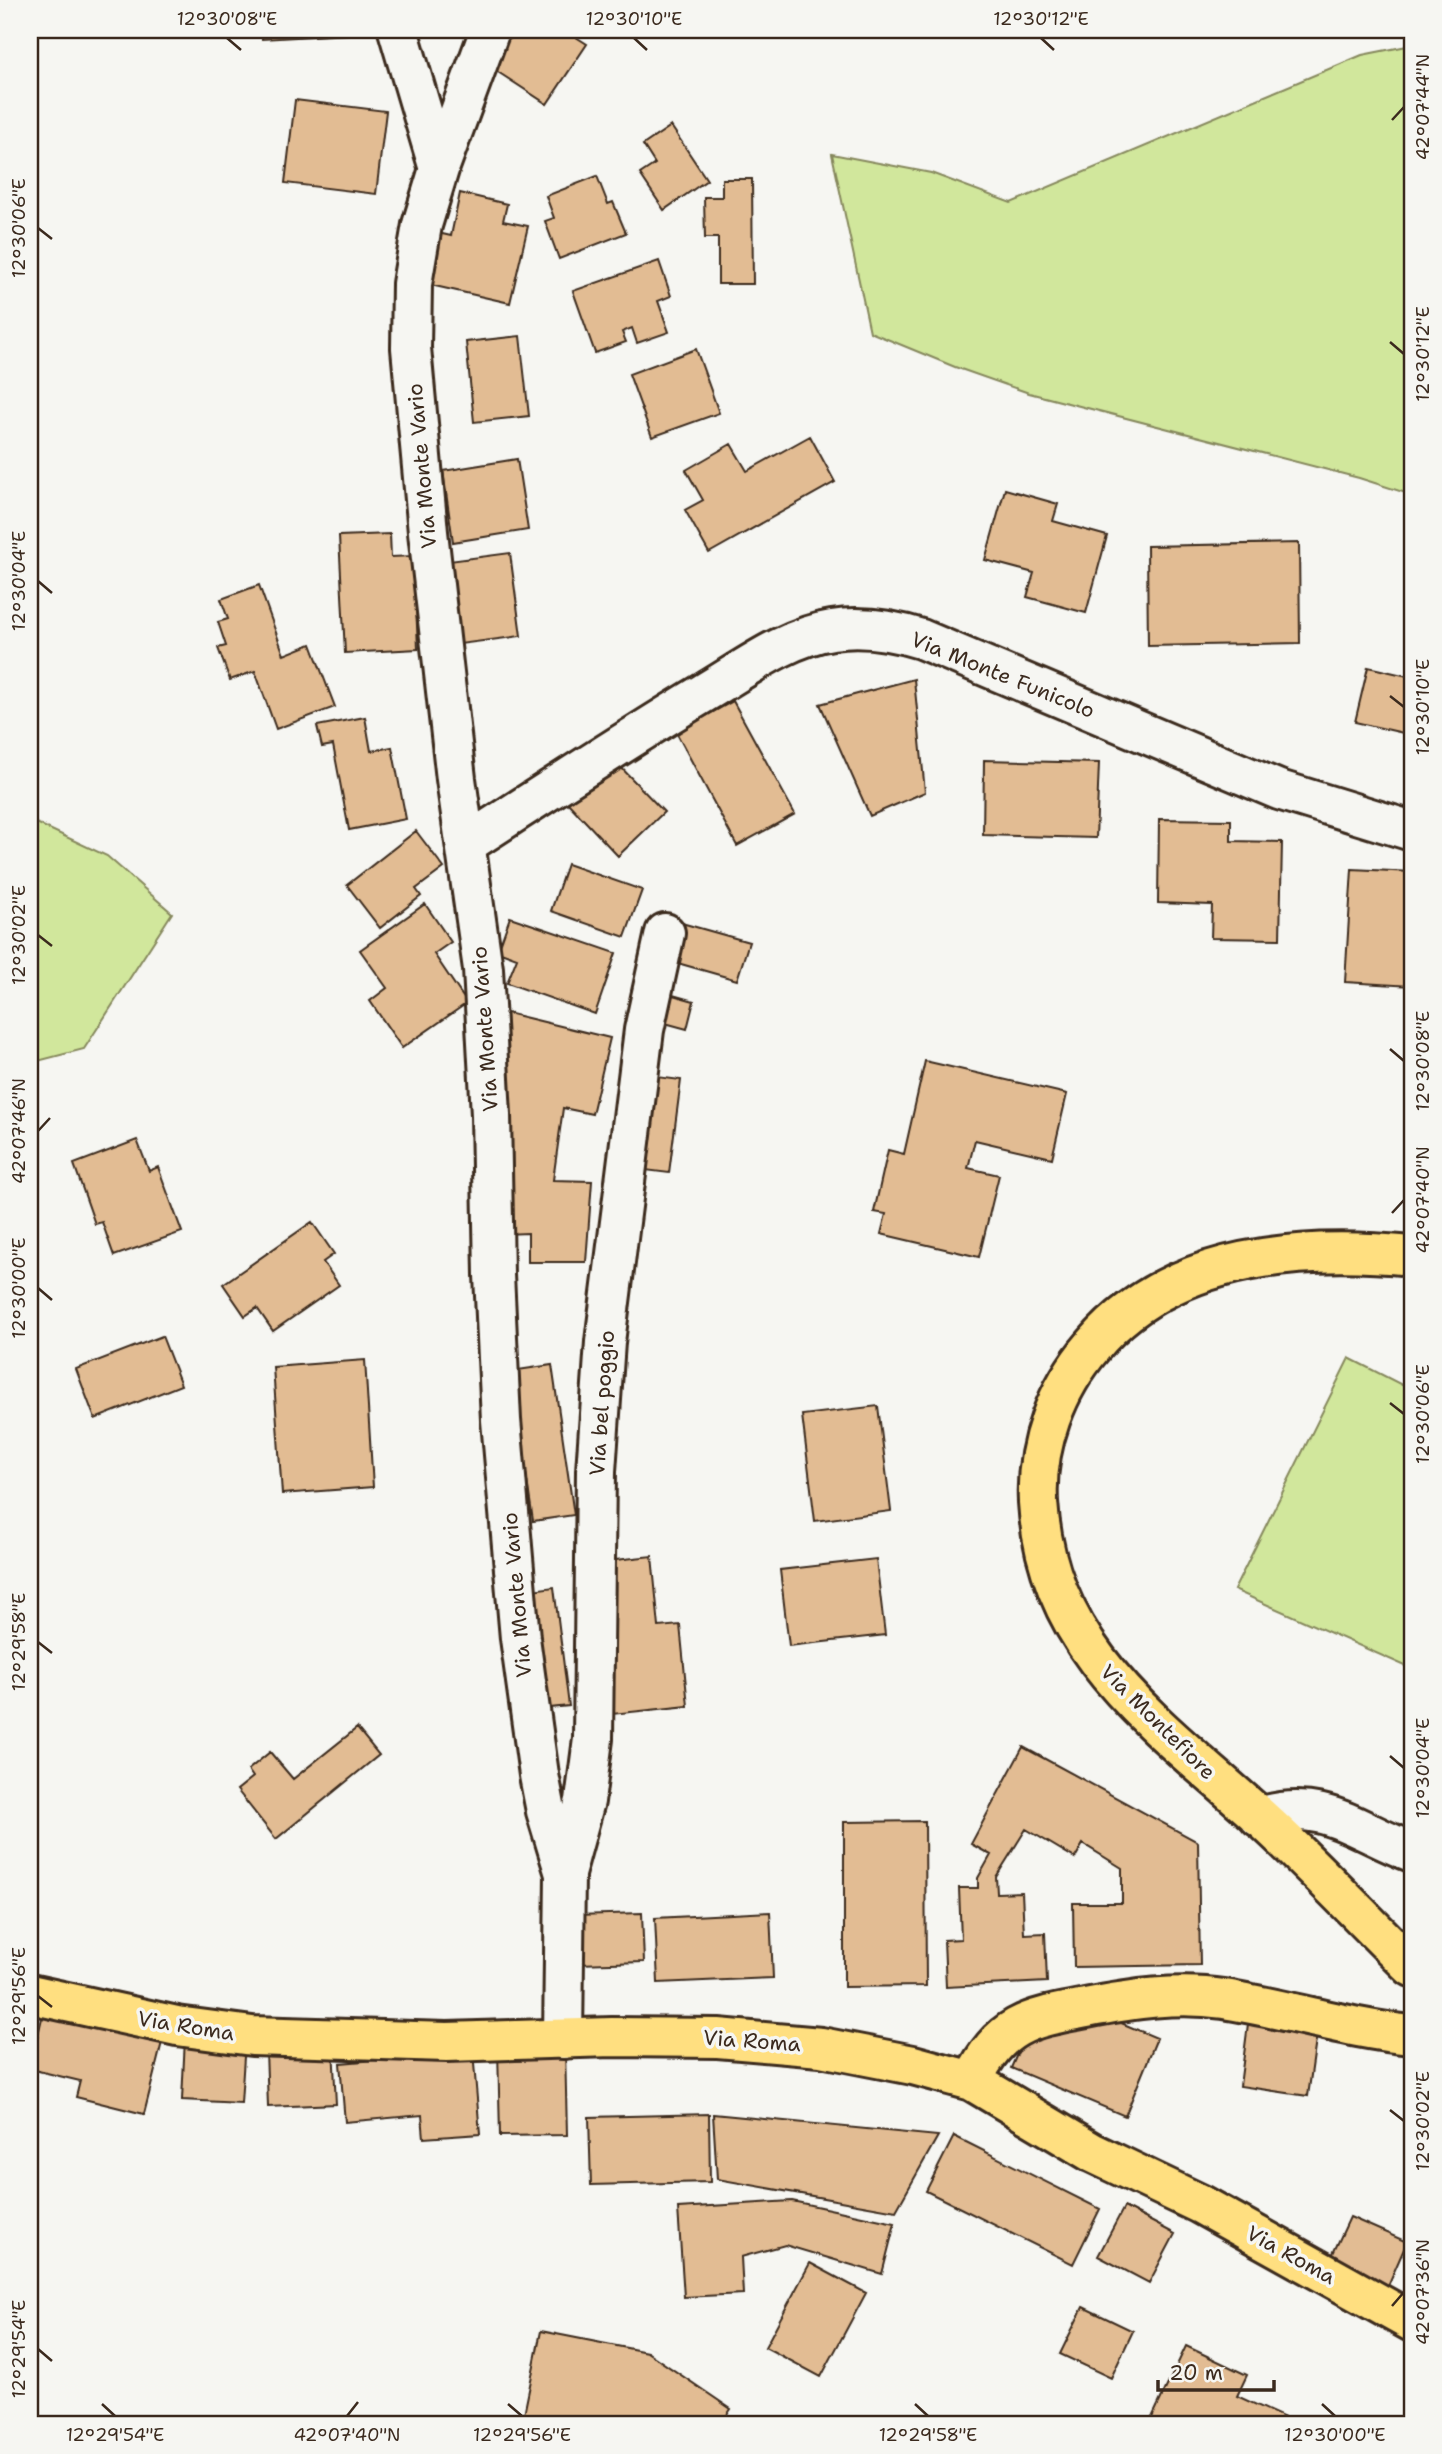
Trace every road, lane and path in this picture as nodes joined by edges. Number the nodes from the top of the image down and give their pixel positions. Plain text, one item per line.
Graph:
1 (398, 30) edge
2 (490, 30) edge
3 (439, 169) junction
4 (1412, 831) edge
5 (466, 844) junction
6 (665, 933) dead end
7 (1412, 1256) edge
8 (1259, 1816) junction
9 (1412, 1852) edge
10 (565, 1874) junction
11 (1412, 1967) edge
12 (30, 1994) edge
13 (1412, 2035) edge
14 (563, 2039) junction
15 (972, 2081) junction
16 (1412, 2322) edge

1 - 3 street
2 - 3 street, Via Monte Vario
3 - 5 street, Via Monte Vario
4 - 5 street, Via Monte Funicolo
5 - 10 street, Via Monte Vario
6 - 10 street, Via bel poggio
7 - 8 main road, Via Montefiore
8 - 9 street
8 - 11 main road, Via Montefiore
10 - 14 street, Via Monte Vario
12 - 14 main road, Via Roma
13 - 15 main road
14 - 15 main road, Via Roma
15 - 16 main road, Via Roma

